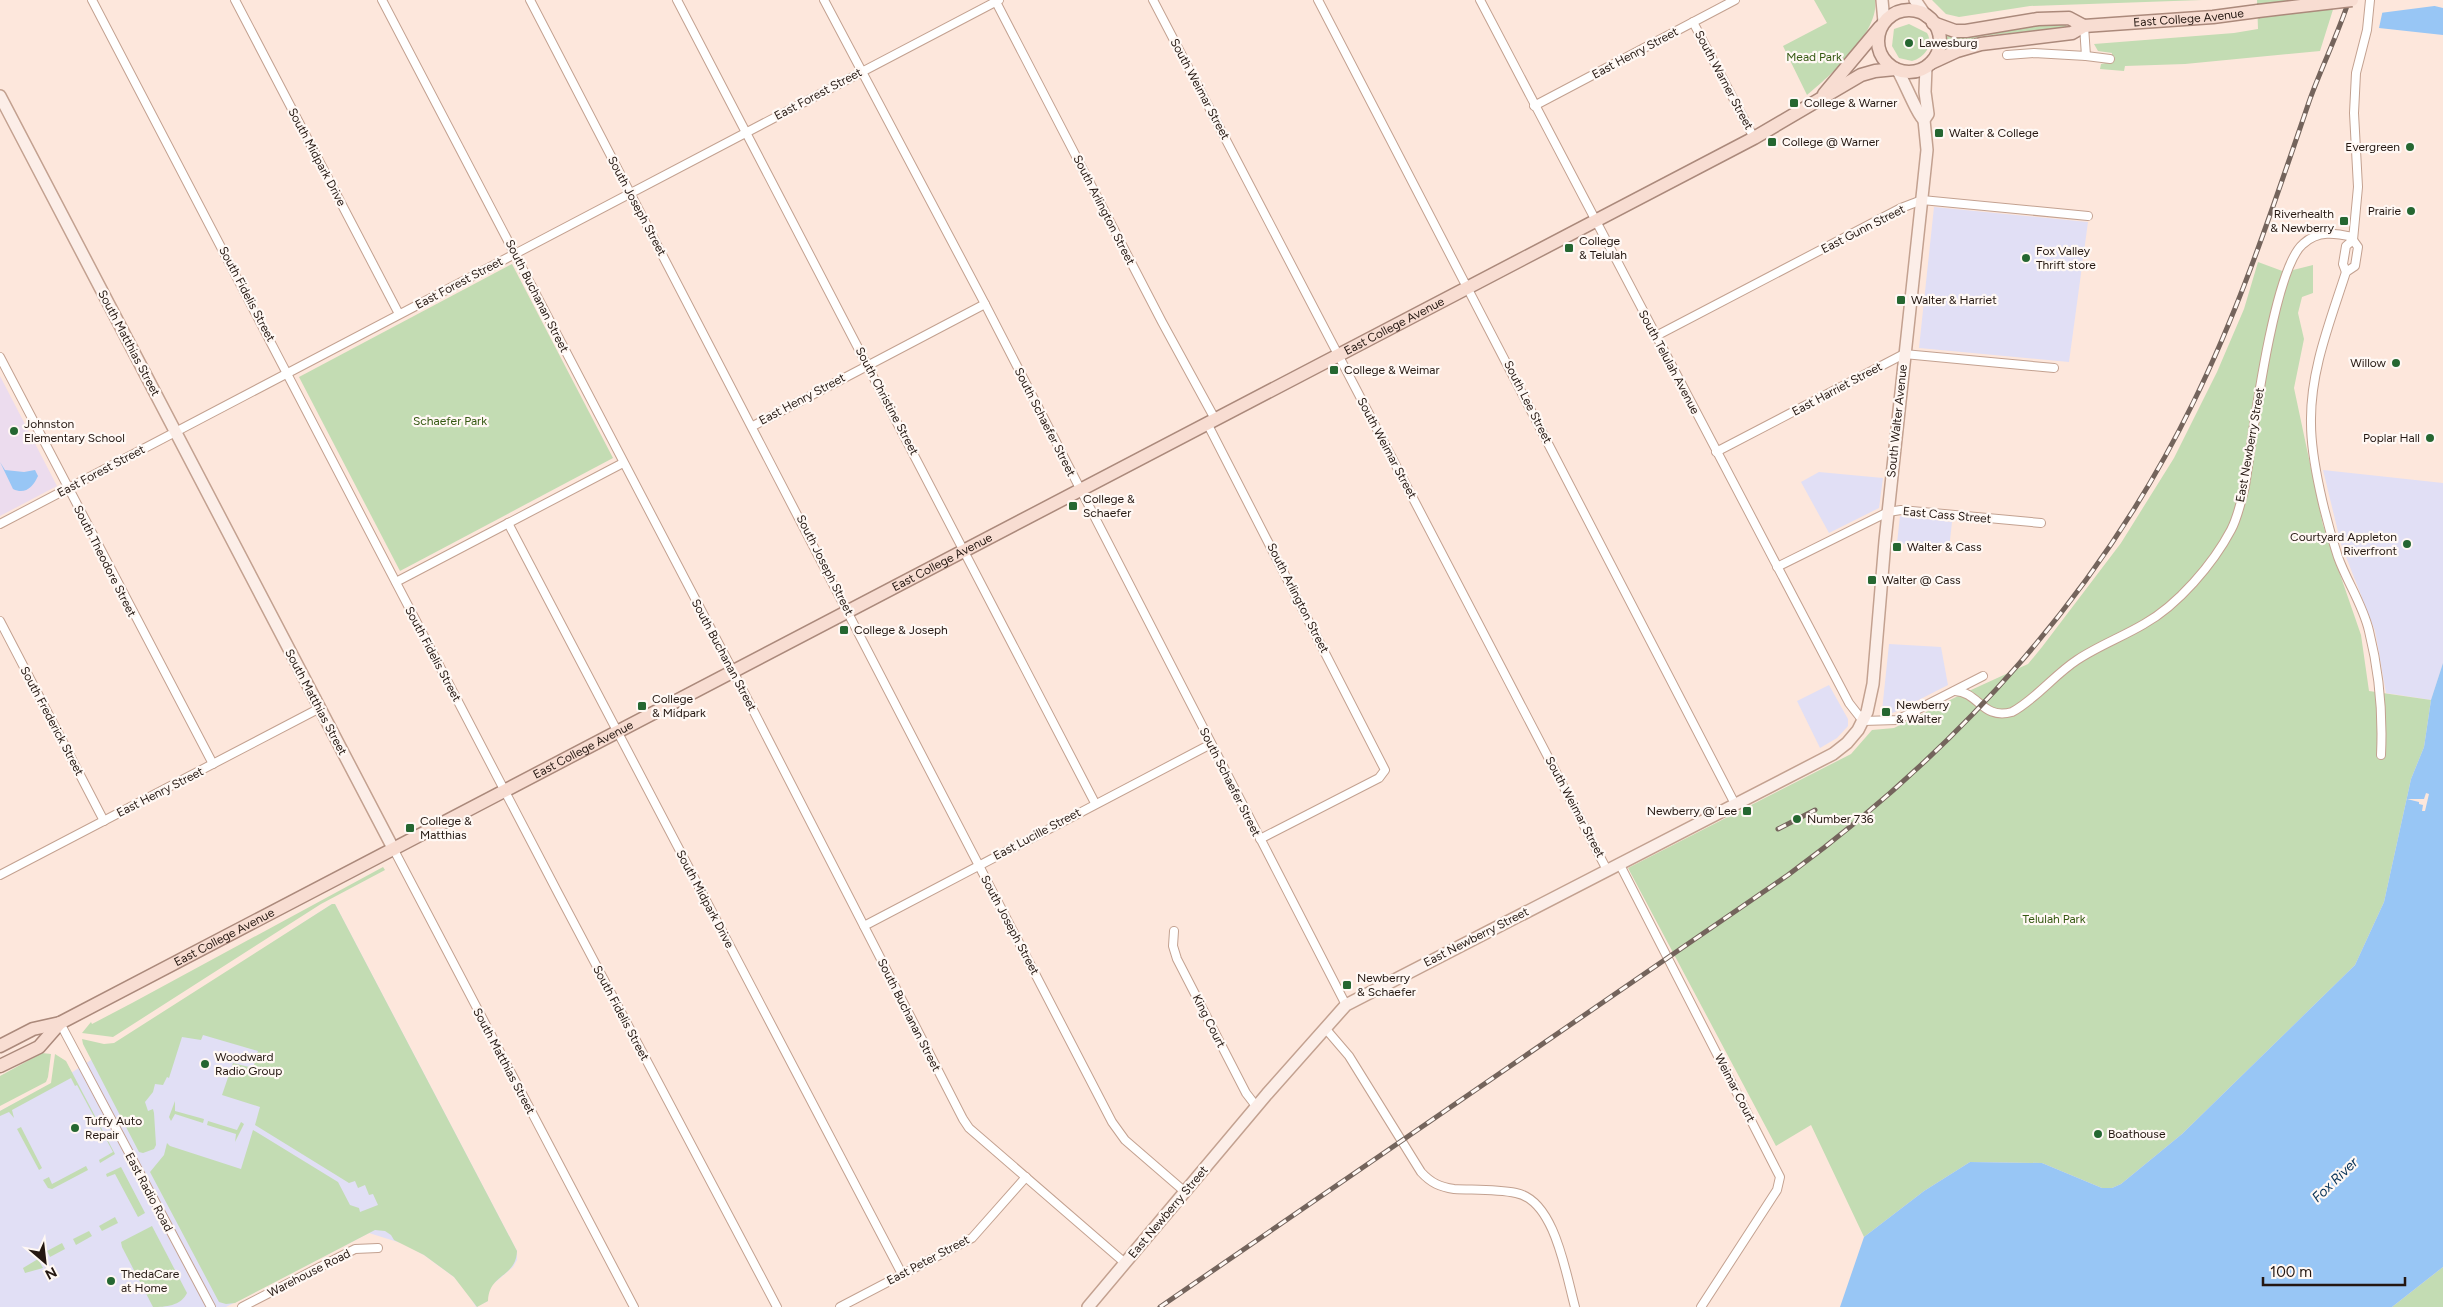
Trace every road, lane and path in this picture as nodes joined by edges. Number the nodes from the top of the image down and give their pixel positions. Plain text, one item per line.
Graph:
1 (92, 0) edge
2 (235, 0) edge
3 (382, 0) edge
4 (530, 0) edge
5 (677, 0) edge
6 (824, 0) edge
7 (996, 0) edge
8 (1153, 0) edge
9 (1318, 0) edge
10 (1480, 0) edge
11 (1735, 0) edge
12 (1882, 0) edge
13 (1915, 0) edge
14 (2352, 0) edge
15 (2370, 0) edge
16 (1930, 19) junction
17 (1693, 22) junction
18 (1882, 24) junction
19 (2084, 26) junction
20 (2007, 55) dead end
21 (2086, 56) junction
22 (2110, 59) dead end
23 (1929, 65) junction
24 (1897, 70) junction
25 (861, 72) junction
26 (0, 96) edge
27 (1821, 98) junction
28 (1534, 106) junction
29 (1924, 120) junction
30 (746, 132) junction
31 (1754, 138) junction
32 (630, 193) junction
33 (1922, 200) junction
34 (2088, 216) dead end
35 (1596, 220) junction
36 (2353, 238) junction
37 (516, 253) junction
38 (2346, 272) junction
39 (1467, 287) junction
40 (985, 304) junction
41 (399, 314) junction
42 (1656, 336) junction
43 (1338, 354) junction
44 (1904, 354) junction
45 (0, 357) edge
46 (867, 365) junction
47 (2054, 368) dead end
48 (288, 373) junction
49 (1211, 421) junction
50 (753, 426) junction
51 (175, 432) junction
52 (1716, 452) junction
53 (623, 463) junction
54 (68, 488) junction
55 (1080, 490) junction
56 (1888, 512) junction
57 (508, 523) junction
58 (2041, 523) dead end
59 (0, 524) edge
60 (963, 550) junction
61 (1777, 567) junction
62 (396, 582) junction
63 (849, 611) junction
64 (0, 621) edge
65 (733, 671) junction
66 (1982, 676) dead end
67 (1954, 690) junction
68 (320, 708) junction
69 (1863, 721) junction
70 (617, 732) junction
71 (1211, 744) junction
72 (2381, 755) dead end
73 (213, 764) junction
74 (505, 791) junction
75 (1095, 803) junction
76 (1735, 804) junction
77 (104, 821) junction
78 (1260, 839) junction
79 (394, 850) junction
80 (1619, 864) junction
81 (979, 865) junction
82 (1608, 870) junction
83 (0, 875) edge
84 (864, 926) junction
85 (1174, 931) dead end
86 (1346, 1005) junction
87 (60, 1023) junction
88 (1325, 1028) junction
89 (0, 1046) edge
90 (0, 1066) edge
91 (1256, 1106) junction
92 (1026, 1177) junction
93 (1184, 1191) junction
94 (378, 1248) dead end
95 (1125, 1263) junction
96 (902, 1274) junction
97 (211, 1307) edge
98 (242, 1307) edge
99 (634, 1307) edge
100 (777, 1307) edge
101 (840, 1307) edge
102 (1088, 1307) edge
103 (1575, 1307) edge
104 (1701, 1307) edge

1 - 48 street, South Fidelis Street
2 - 41 street, South Midpark Drive
3 - 37 street, South Buchanan Street
4 - 32 street, South Joseph Street
5 - 30 street, South Christine Street
6 - 25 street, South Schaefer Street
7 - 25 street, East Forest Street
7 - 49 street, South Arlington Street
8 - 43 street, South Weimar Street
9 - 39 street, South Lee Street
10 - 28 street, South Telulah Avenue
11 - 17 street, East Henry Street
12 - 18 main road
13 - 16 main road
14 - 19 main road, East College Avenue, bridge
15 - 36 street
16 - 18 main road
16 - 19 main road, East College Avenue
16 - 23 main road
17 - 28 street, East Henry Street
17 - 31 street, South Warner Street
18 - 24 main road
18 - 27 main road, East College Avenue
19 - 21 street
19 - 23 main road, East College Avenue
20 - 21 street
21 - 22 street
23 - 24 main road
23 - 29 main road, South Walter Avenue
24 - 27 main road, East College Avenue
24 - 29 main road, South Walter Avenue
25 - 30 street, East Forest Street
25 - 40 street, South Schaefer Street
26 - 51 main road, South Matthias Street
27 - 31 main road, East College Avenue
28 - 35 street, South Telulah Avenue
29 - 33 main road, South Walter Avenue
30 - 32 street, East Forest Street
30 - 46 street, South Christine Street
31 - 35 main road, East College Avenue
32 - 37 street, East Forest Street
32 - 50 street, South Joseph Street
33 - 34 street, East Gunn Street
33 - 42 street, East Gunn Street
33 - 44 main road, South Walter Avenue
35 - 39 main road, East College Avenue
35 - 42 street, South Telulah Avenue
36 - 38 street
36 - 38 street
36 - 67 street, East Newberry Street
37 - 41 street, East Forest Street
37 - 53 street, South Buchanan Street
38 - 72 street
39 - 43 main road, East College Avenue
39 - 76 street, South Lee Street
40 - 46 street, East Henry Street
40 - 55 street, South Schaefer Street
41 - 48 street, East Forest Street
42 - 52 street, South Telulah Avenue
43 - 49 main road, East College Avenue
43 - 82 street, South Weimar Street
44 - 47 street
44 - 52 street, East Harriet Street
44 - 56 main road, South Walter Avenue
45 - 54 street, South Theodore Street
46 - 50 street, East Henry Street
46 - 60 street, South Christine Street
48 - 51 street, East Forest Street
48 - 62 street, South Fidelis Street
49 - 55 main road, East College Avenue
49 - 78 street, South Arlington Street
50 - 63 street, South Joseph Street
51 - 54 street, East Forest Street
51 - 68 main road, South Matthias Street
52 - 61 street, South Telulah Avenue
53 - 57 street
53 - 65 street, South Buchanan Street
54 - 59 street, East Forest Street
54 - 73 street, South Theodore Street
55 - 60 main road, East College Avenue
55 - 71 street, South Schaefer Street
56 - 58 street, East Cass Street
56 - 61 street, East Cass Street
56 - 69 main road, South Walter Avenue
57 - 62 street
57 - 70 street, South Midpark Drive
60 - 63 main road, East College Avenue
60 - 75 street, South Christine Street
61 - 69 street, South Telulah Avenue
62 - 74 street, South Fidelis Street
63 - 65 main road, East College Avenue
63 - 81 street, South Joseph Street
64 - 77 street, South Frederick Street
65 - 70 main road, East College Avenue
65 - 84 street, South Buchanan Street
66 - 67 street
67 - 69 street
68 - 73 street, East Henry Street
68 - 79 main road, South Matthias Street
69 - 76 main road, East Newberry Street
70 - 74 main road, East College Avenue
70 - 96 street, South Midpark Drive
71 - 75 street, East Lucille Street
71 - 78 street, South Schaefer Street
73 - 77 street, East Henry Street
74 - 79 main road, East College Avenue
74 - 100 street, South Fidelis Street
75 - 81 street, East Lucille Street
76 - 80 main road, East Newberry Street
77 - 83 street, East Henry Street
78 - 86 street, South Schaefer Street
79 - 87 main road, East College Avenue
79 - 99 street, South Matthias Street
80 - 82 main road, East Newberry Street
80 - 104 street, Weimar Court
81 - 84 street, East Lucille Street
81 - 93 street, South Joseph Street
82 - 86 main road, East Newberry Street
84 - 92 street, South Buchanan Street
85 - 91 street, King Court
86 - 88 main road, East Newberry Street
87 - 89 main road, East College Avenue
87 - 90 main road, East College Avenue
87 - 97 street, East Radio Road
88 - 91 main road, East Newberry Street
88 - 103 street
91 - 93 main road, East Newberry Street
92 - 95 street, South Buchanan Street
92 - 96 street, East Peter Street
93 - 95 main road, East Newberry Street
94 - 98 street, Warehouse Road
95 - 102 main road, East Newberry Street
96 - 101 street, East Peter Street

